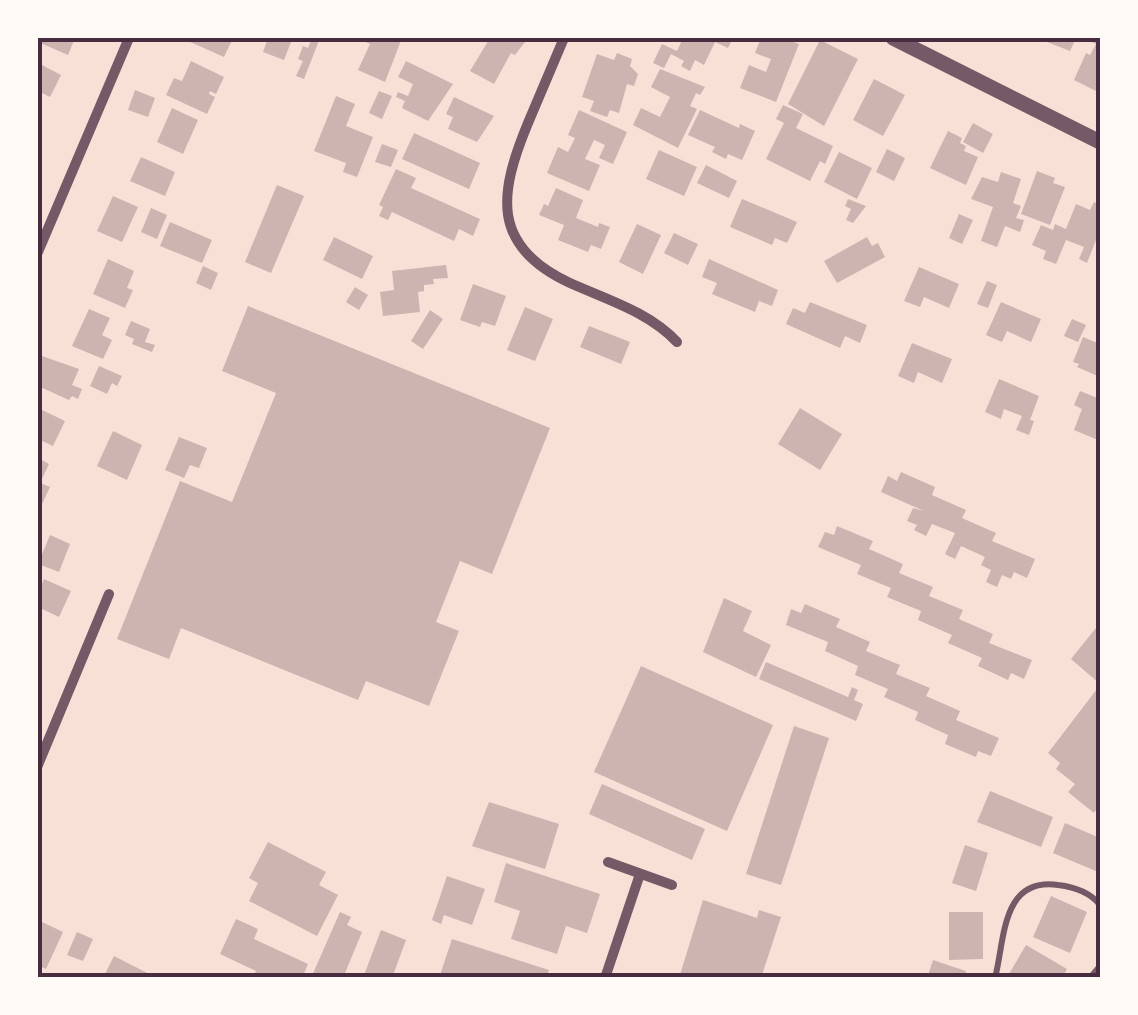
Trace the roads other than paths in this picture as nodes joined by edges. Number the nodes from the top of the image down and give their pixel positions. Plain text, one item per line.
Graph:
1 (129, 38) edge
2 (564, 38) edge
3 (893, 38) edge
4 (1100, 142) edge
5 (38, 252) edge
6 (677, 342) dead end
7 (109, 594) dead end
8 (38, 765) edge
9 (608, 862) dead end
10 (640, 874) junction
11 (672, 885) dead end
12 (1100, 906) edge
13 (1100, 966) edge
14 (605, 978) edge
15 (995, 978) edge
16 (1090, 978) edge

1 - 5 street
2 - 6 street
3 - 4 street
7 - 8 street
9 - 10 street
10 - 11 street
10 - 14 street
12 - 15 lane
13 - 16 lane

